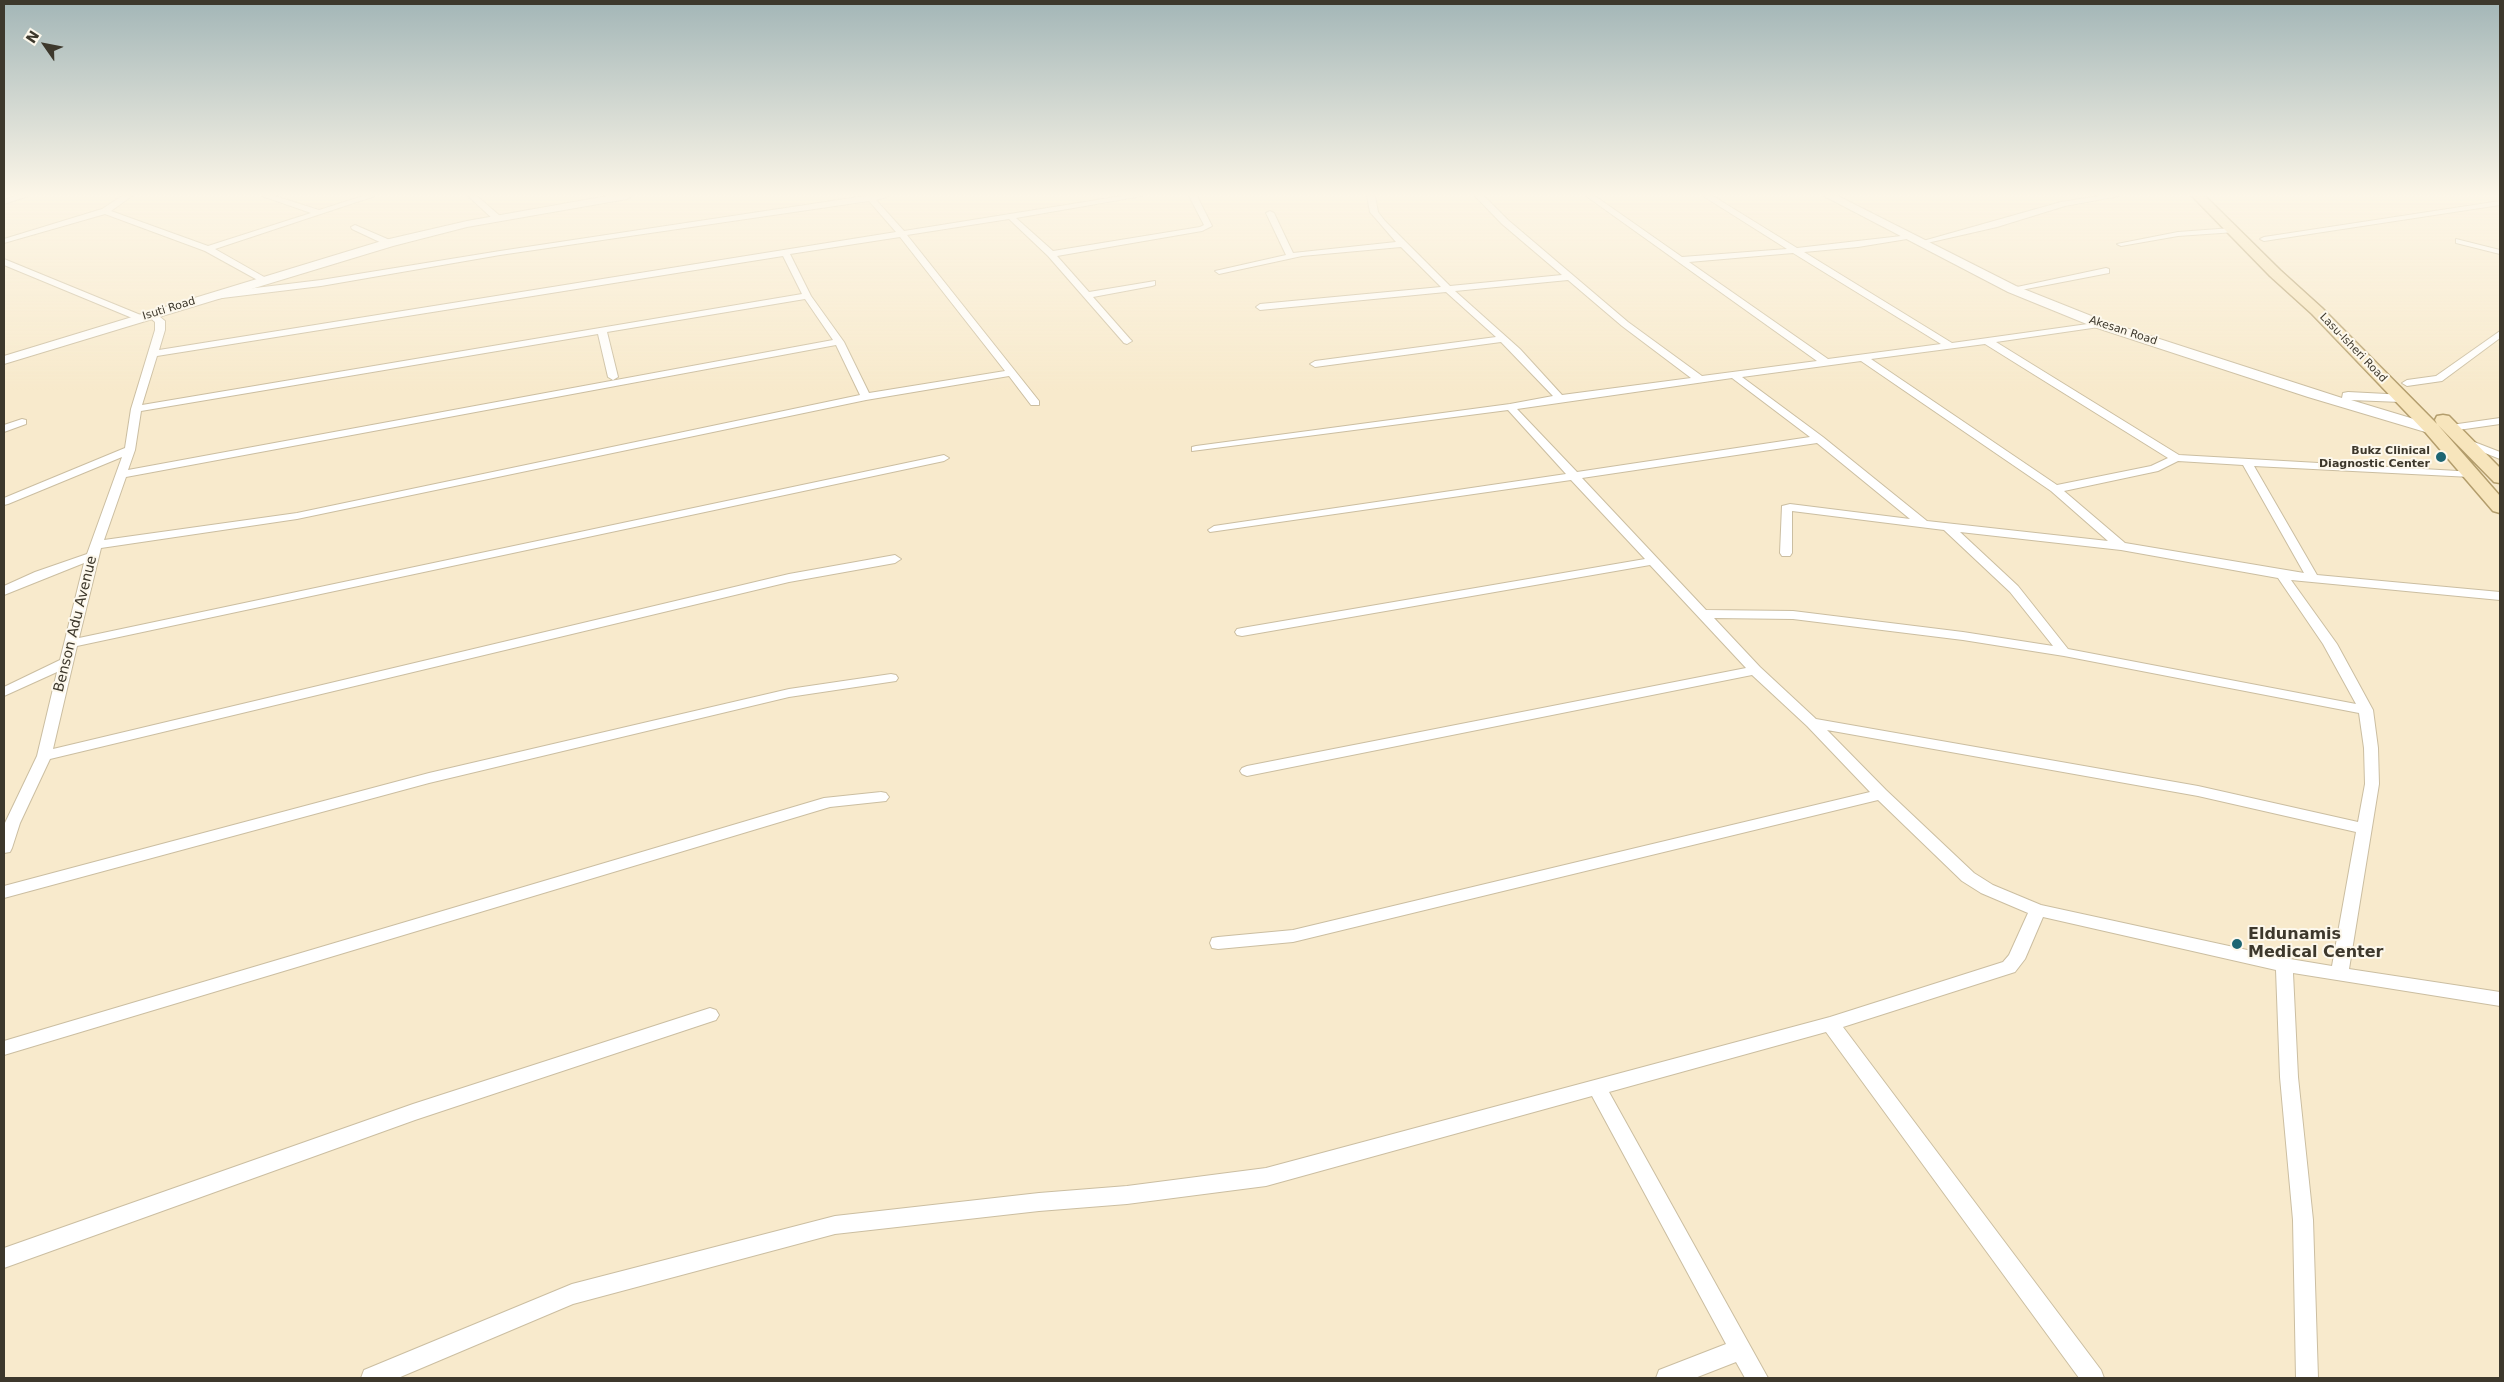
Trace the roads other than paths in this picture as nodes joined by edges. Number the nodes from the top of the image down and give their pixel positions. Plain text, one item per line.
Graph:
1 (228, 260) edge
2 (329, 260) edge
3 (463, 260) edge
4 (732, 260) edge
5 (789, 260) edge
6 (923, 260) edge
7 (1056, 260) edge
8 (1271, 260) edge
9 (1420, 260) edge
10 (1550, 260) edge
11 (1681, 260) edge
12 (1812, 260) edge
13 (1954, 260) edge
14 (1967, 260) edge
15 (2264, 260) edge
16 (4, 262) edge
17 (2288, 265) dead end
18 (1219, 270) dead end
19 (2106, 271) dead end
20 (1570, 277) junction
21 (263, 280) junction
22 (1152, 282) dead end
23 (2021, 287) junction
24 (1448, 288) junction
25 (1087, 295) junction
26 (807, 296) junction
27 (208, 297) junction
28 (1260, 307) dead end
29 (146, 316) junction
30 (2099, 324) junction
31 (602, 331) junction
32 (2500, 334) edge
33 (1502, 339) junction
34 (1127, 341) dead end
35 (1987, 341) junction
36 (839, 342) junction
37 (1950, 346) junction
38 (154, 354) junction
39 (1863, 358) junction
40 (4, 360) edge
41 (1825, 362) junction
42 (1315, 364) dead end
43 (1011, 373) junction
44 (1734, 375) junction
45 (614, 377) dead end
46 (1701, 380) junction
47 (2407, 383) junction
48 (866, 397) junction
49 (1560, 398) junction
50 (2365, 398) junction
51 (2401, 398) junction
52 (1035, 403) dead end
53 (1510, 407) junction
54 (136, 409) junction
55 (2372, 412) junction
56 (2500, 421) edge
57 (22, 422) dead end
58 (4, 428) edge
59 (2432, 429) junction
60 (2456, 434) junction
61 (1820, 439) junction
62 (1196, 449) dead end
63 (130, 450) junction
64 (2500, 456) edge
65 (944, 458) dead end
66 (2176, 458) junction
67 (2247, 462) junction
68 (2471, 474) junction
69 (120, 475) junction
70 (1573, 476) junction
71 (2500, 478) edge
72 (2055, 489) junction
73 (4, 502) edge
74 (2500, 507) edge
75 (1925, 524) junction
76 (1948, 527) junction
77 (1214, 530) dead end
78 (2121, 546) junction
79 (95, 550) junction
80 (1786, 553) dead end
81 (895, 559) dead end
82 (1652, 561) junction
83 (2282, 575) junction
84 (2312, 576) junction
85 (4, 591) edge
86 (2500, 596) edge
87 (1705, 614) junction
88 (1242, 632) dead end
89 (72, 642) junction
90 (2064, 652) junction
91 (65, 663) junction
92 (1755, 670) junction
93 (891, 678) dead end
94 (4, 692) edge
95 (2366, 710) junction
96 (1812, 722) junction
97 (44, 756) junction
98 (1247, 771) dead end
99 (1881, 794) junction
100 (881, 798) dead end
101 (8, 825) edge
102 (2365, 829) junction
103 (4, 848) edge
104 (4, 892) edge
105 (2038, 910) junction
106 (1218, 943) dead end
107 (2284, 965) junction
108 (2340, 972) junction
109 (2500, 999) edge
110 (710, 1015) dead end
111 (1830, 1024) junction
112 (4, 1048) edge
113 (1598, 1088) junction
114 (4, 1258) edge
115 (1740, 1350) junction
116 (372, 1378) edge
117 (1667, 1378) edge
118 (1758, 1378) edge
119 (2093, 1378) edge
120 (2307, 1378) edge

1 - 21 street
2 - 21 street, Isuti Road
3 - 27 street
4 - 38 street
5 - 26 street
6 - 43 street
7 - 25 street
8 - 18 street
9 - 24 street
10 - 20 street
11 - 41 street
12 - 37 street
13 - 30 street, Akesan Road
14 - 23 street, Akesan Road
15 - 51 main road, Lasu-Isheri Road
16 - 29 street
17 - 47 main road, Lasu-Isheri Road
19 - 23 street
20 - 24 street
20 - 46 street
21 - 27 street, Isuti Road
22 - 25 street
23 - 50 street, Akesan Road
24 - 28 street
24 - 33 street
25 - 34 street
26 - 31 street
26 - 36 street
27 - 29 street, Isuti Road
29 - 38 street, Benson Adu Avenue
29 - 40 street, Isuti Road
30 - 35 street
30 - 55 street, Akesan Road
31 - 45 street
31 - 54 street
32 - 47 street
33 - 42 street
33 - 49 street
35 - 37 street
35 - 66 street
36 - 48 street
36 - 69 street
37 - 39 street
38 - 54 street, Benson Adu Avenue
39 - 41 street
39 - 72 street
41 - 44 street
43 - 48 street
43 - 52 street
44 - 46 street
44 - 61 street
46 - 49 street
47 - 60 main road, Lasu-Isheri Road
48 - 79 street
49 - 53 street
50 - 51 street, Akesan Road
50 - 55 street
51 - 59 main road, Lasu-Isheri Road
53 - 62 street
53 - 70 street
54 - 63 street, Benson Adu Avenue
55 - 59 street, Akesan Road
56 - 60 street
57 - 58 street
59 - 68 main road, Lasu-Isheri Road
60 - 64 street
60 - 71 main road, Lasu-Isheri Road
61 - 70 street
61 - 75 street
63 - 69 street, Benson Adu Avenue
63 - 73 street
65 - 89 street
66 - 67 street
66 - 72 street
67 - 68 street
67 - 84 street
68 - 74 main road, Lasu-Isheri Road
69 - 79 street, Benson Adu Avenue
70 - 77 street
70 - 82 street
72 - 78 street
75 - 76 street
75 - 80 street
76 - 78 street
76 - 90 street
78 - 83 street
79 - 85 street
79 - 89 street, Benson Adu Avenue
81 - 97 street
82 - 87 street
82 - 88 street
83 - 84 street
83 - 95 street
84 - 86 street
87 - 90 street
87 - 92 street
89 - 91 street, Benson Adu Avenue
90 - 95 street
91 - 94 street
91 - 97 street, Benson Adu Avenue
92 - 96 street
92 - 98 street
93 - 104 street
95 - 102 street
96 - 99 street
96 - 102 street
97 - 101 street, Benson Adu Avenue
99 - 105 street
99 - 106 street
100 - 112 street
101 - 103 street, Benson Adu Avenue
102 - 108 street
105 - 107 street
105 - 111 street
107 - 108 street
107 - 120 street
108 - 109 street
110 - 114 street
111 - 113 street
111 - 119 street
113 - 115 street
113 - 116 street
115 - 117 street
115 - 118 street

